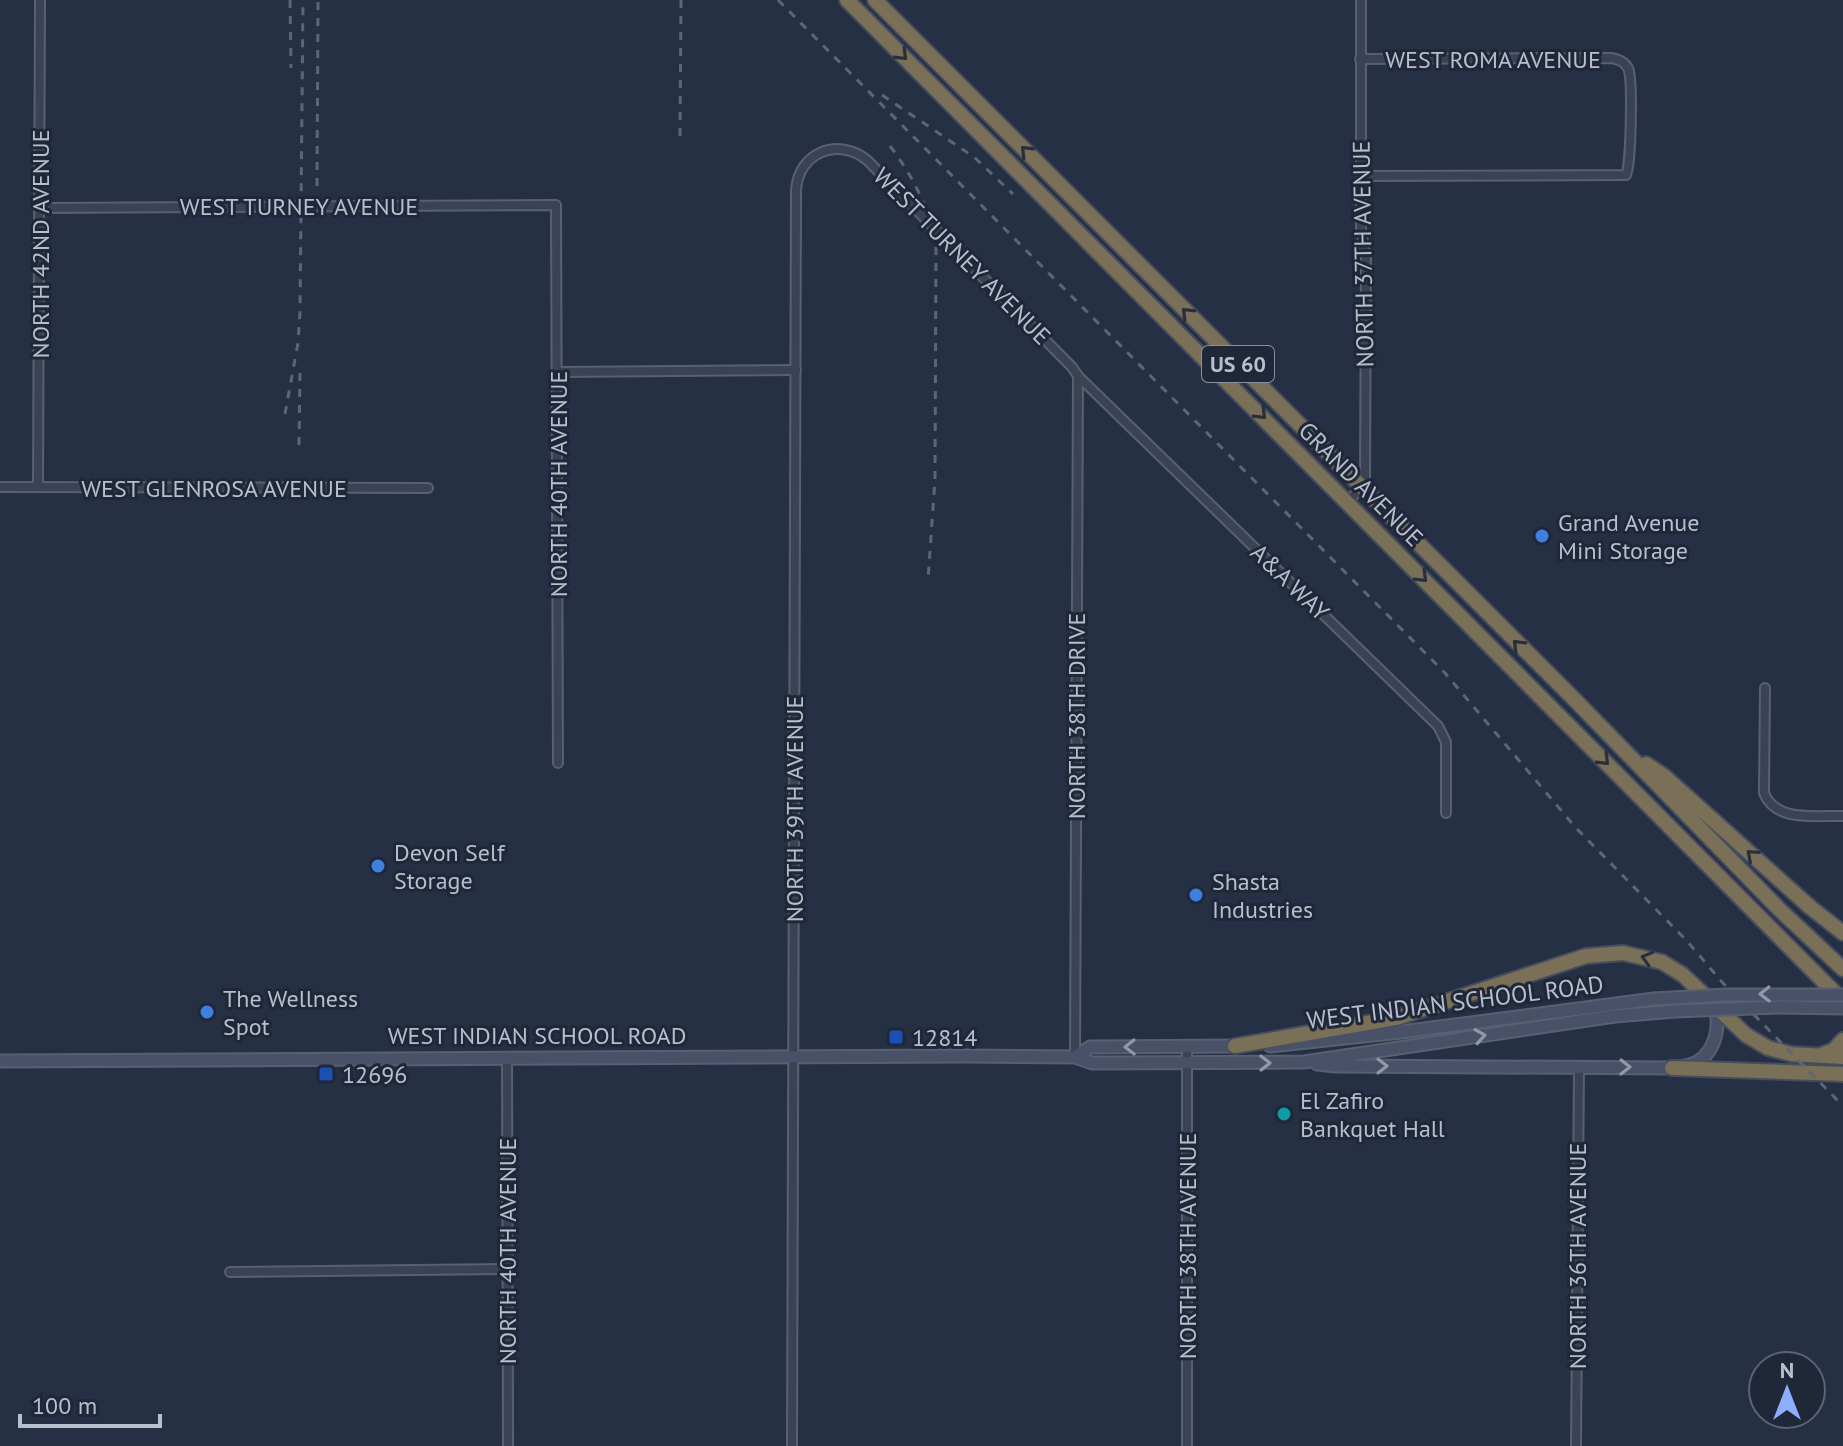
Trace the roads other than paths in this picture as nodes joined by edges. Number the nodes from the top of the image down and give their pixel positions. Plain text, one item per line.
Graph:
1 (40, 0) edge
2 (847, 0) edge
3 (875, 0) edge
4 (1361, 0) edge
5 (1360, 59) junction
6 (798, 172) joint
7 (1361, 176) junction
8 (556, 205) joint
9 (1081, 207) junction
10 (41, 208) junction
11 (1067, 220) junction
12 (796, 370) junction
13 (558, 372) junction
14 (1078, 376) junction
15 (0, 487) edge
16 (38, 487) junction
17 (1361, 487) junction
18 (428, 488) dead end
19 (1348, 502) junction
20 (1765, 688) dead end
21 (1574, 699) junction
22 (1549, 705) junction
23 (1618, 745) junction
24 (558, 763) dead end
25 (1446, 813) dead end
26 (1843, 816) edge
27 (1756, 885) junction
28 (1742, 899) junction
29 (1843, 933) edge
30 (1843, 969) edge
31 (1839, 995) edge
32 (1711, 1000) junction
33 (1843, 1008) edge
34 (1843, 1040) edge
35 (1187, 1046) junction
36 (1235, 1046) junction
37 (794, 1056) junction
38 (1819, 1056) junction
39 (507, 1057) junction
40 (1075, 1057) junction
41 (1843, 1057) edge
42 (0, 1061) edge
43 (1304, 1062) junction
44 (1187, 1063) junction
45 (1579, 1066) junction
46 (1672, 1068) junction
47 (1843, 1074) edge
48 (506, 1269) junction
49 (230, 1272) dead end
50 (508, 1446) edge
51 (792, 1446) edge
52 (1187, 1446) edge
53 (1576, 1446) edge

1 - 10 street, NORTH 42ND AVENUE
2 -> 11 highway, GRAND AVENUE / US 60
9 -> 3 highway, GRAND AVENUE / US 60
4 - 5 street, NORTH 37TH AVENUE
5 - 7 street, NORTH 37TH AVENUE
5 - 7 street, WEST ROMA AVENUE
6 - 12 street, NORTH 39TH AVENUE
6 - 14 street, WEST TURNEY AVENUE
7 - 17 street, NORTH 37TH AVENUE
8 - 10 street, WEST TURNEY AVENUE
8 - 13 street, NORTH 40TH AVENUE
9 - 11 highway
17 -> 9 highway, GRAND AVENUE / US 60
10 - 16 street, NORTH 42ND AVENUE
11 -> 19 highway, GRAND AVENUE / US 60
12 - 13 street
12 - 37 street, NORTH 39TH AVENUE
13 - 24 street, NORTH 40TH AVENUE
14 - 25 street, A&A WAY
14 - 40 street, NORTH 38TH DRIVE
15 - 16 street, WEST GLENROSA AVENUE
16 - 18 street, WEST GLENROSA AVENUE
17 - 19 street
21 -> 17 highway, GRAND AVENUE / US 60
19 -> 22 highway, GRAND AVENUE / US 60
20 - 26 street
21 - 22 highway
21 - 23 highway, GRAND AVENUE / US 60
22 -> 28 highway, GRAND AVENUE / US 60
23 - 27 highway, GRAND AVENUE / US 60
29 -> 23 highway
27 - 28 highway
27 - 30 highway, GRAND AVENUE / US 60
28 - 31 highway, GRAND AVENUE / US 60
31 - 33 highway, GRAND AVENUE
31 -> 36 main road, WEST INDIAN SCHOOL ROAD, bridge
32 -> 36 highway
32 - 38 highway
32 - 46 main road
43 -> 33 main road, WEST INDIAN SCHOOL ROAD, bridge
34 - 38 highway
35 - 36 main road, WEST INDIAN SCHOOL ROAD
35 -> 40 main road, WEST INDIAN SCHOOL ROAD
35 - 44 street, NORTH 38TH AVENUE
37 - 39 main road, WEST INDIAN SCHOOL ROAD
37 - 40 main road, WEST INDIAN SCHOOL ROAD
37 - 51 street, NORTH 39TH AVENUE
38 - 41 highway
39 - 42 main road, WEST INDIAN SCHOOL ROAD
39 - 48 street, NORTH 40TH AVENUE
40 - 44 main road, WEST INDIAN SCHOOL ROAD
44 -> 43 main road, WEST INDIAN SCHOOL ROAD
43 -> 45 main road
44 - 52 street, NORTH 38TH AVENUE
45 -> 46 main road
45 - 53 street, NORTH 36TH AVENUE
46 - 47 highway
48 - 49 street
48 - 50 street, NORTH 40TH AVENUE

